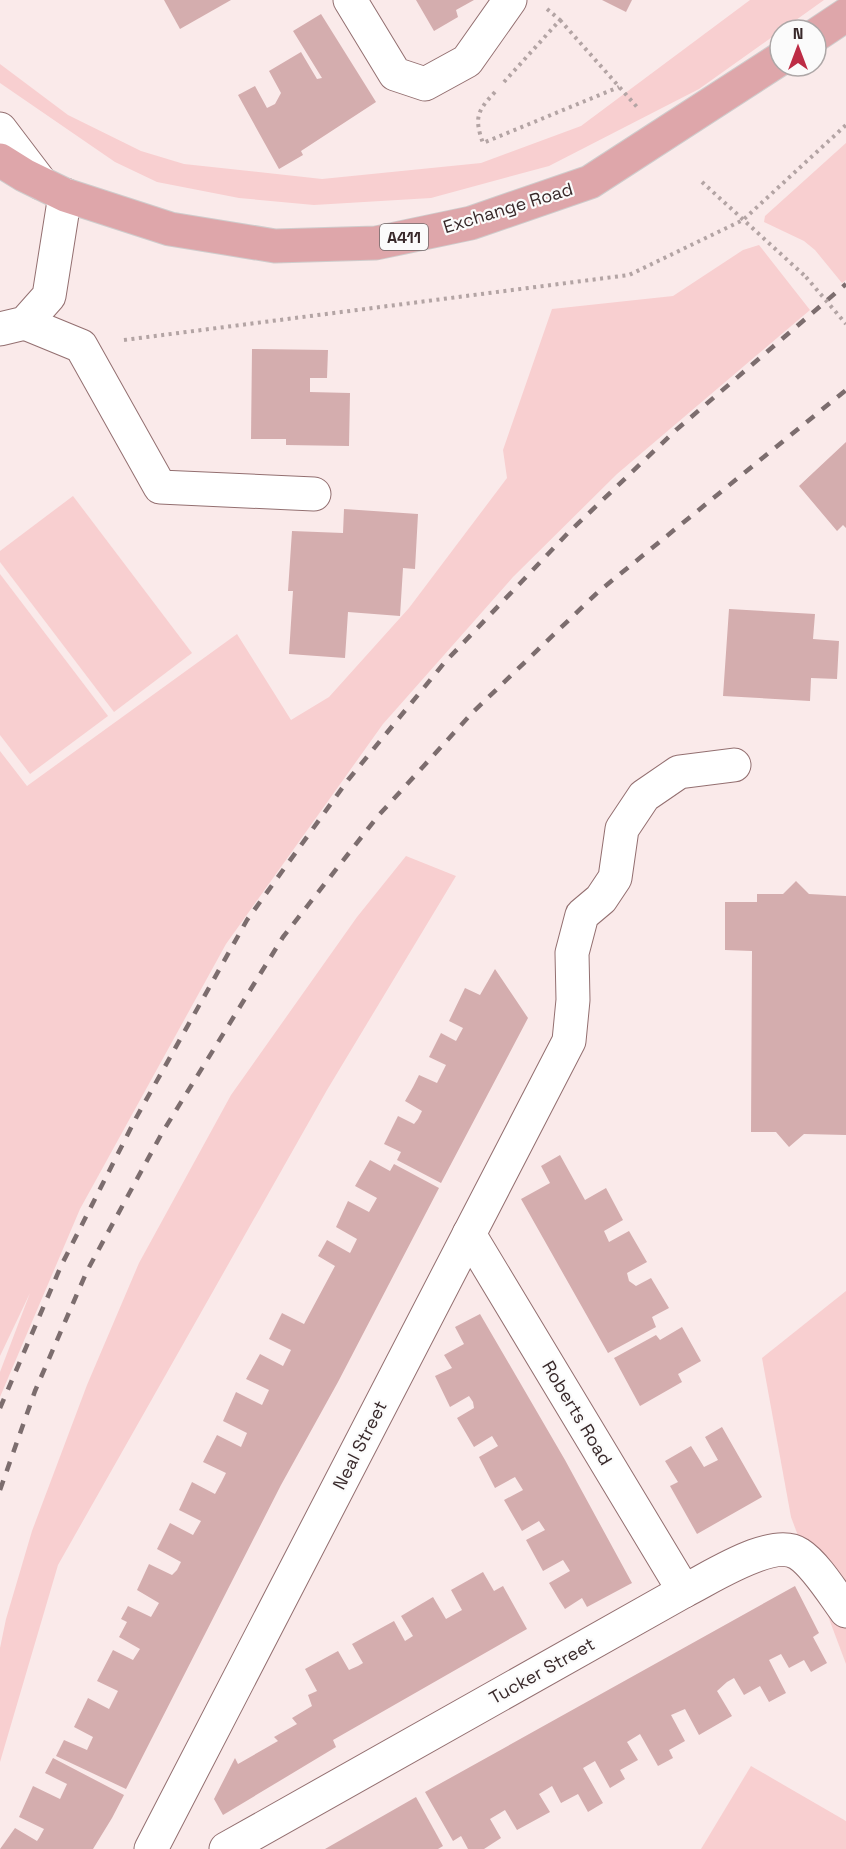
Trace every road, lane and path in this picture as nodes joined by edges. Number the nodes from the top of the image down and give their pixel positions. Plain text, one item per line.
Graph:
1 (350, 0) edge
2 (510, 0) edge
3 (545, 7) dead end
4 (846, 15) edge
5 (560, 20) junction
6 (828, 27) edge
7 (768, 67) edge
8 (619, 87) junction
9 (640, 109) dead end
10 (846, 125) edge
11 (0, 129) edge
12 (0, 159) edge
13 (702, 182) dead end
14 (53, 189) junction
15 (743, 220) junction
16 (846, 324) edge
17 (13, 326) edge
18 (81, 346) junction
19 (314, 495) dead end
20 (734, 765) dead end
21 (469, 1234) junction
22 (684, 1591) junction
23 (846, 1611) edge
24 (151, 1849) edge
25 (226, 1849) edge

1 - 2 street
3 - 5 path
4 - 6 main road
5 - 8 path
5 - 8 path
7 - 14 main road, Exchange Road / A411
8 - 9 path
10 - 15 path
11 - 14 street
12 - 14 main road, Exchange Road / A411
13 - 15 path
14 - 17 street
15 - 16 path, bridge
15 - 18 path
17 - 18 street
18 - 19 street
20 - 21 street, Neal Street
21 - 22 street, Roberts Road
21 - 24 street, Neal Street
22 - 23 street, Tucker Street
22 - 25 street, Tucker Street

